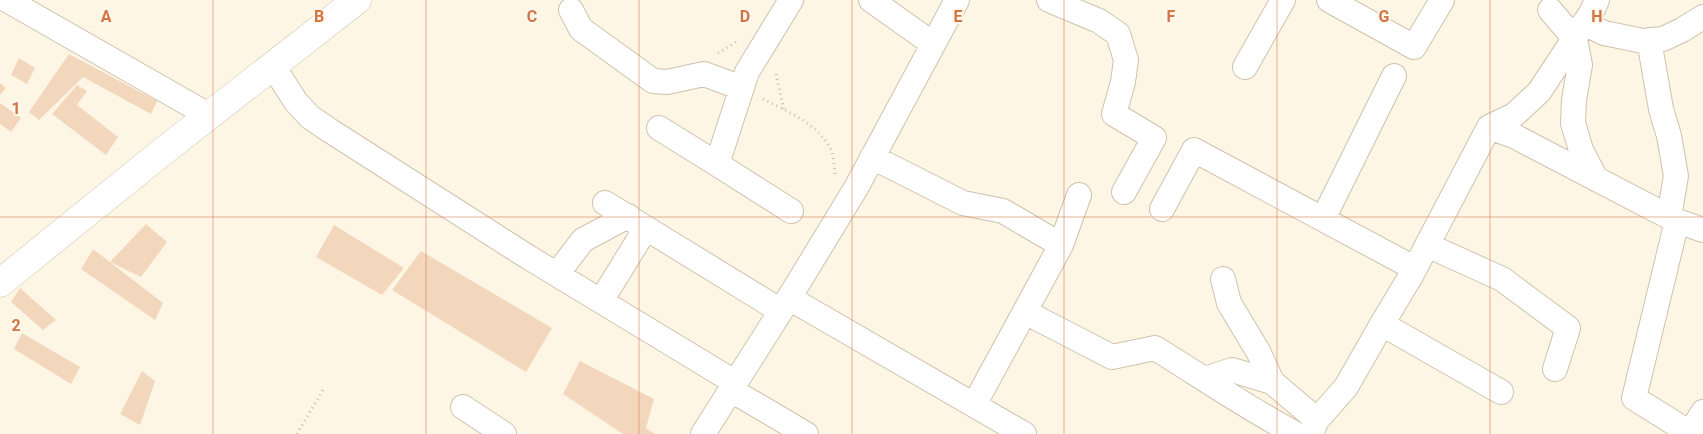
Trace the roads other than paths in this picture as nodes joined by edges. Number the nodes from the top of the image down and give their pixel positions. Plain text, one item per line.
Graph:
1 (7, 0) edge
2 (357, 0) edge
3 (791, 0) edge
4 (871, 0) edge
5 (957, 0) edge
6 (1283, 0) edge
7 (1329, 0) edge
8 (1442, 0) edge
9 (1597, 0) edge
10 (1061, 2) edge
11 (571, 10) dead end
12 (1550, 10) dead end
13 (1703, 17) edge
14 (1580, 31) junction
15 (1649, 40) junction
16 (933, 44) junction
17 (273, 66) junction
18 (1245, 66) dead end
19 (1394, 76) dead end
20 (742, 88) junction
21 (210, 116) junction
22 (1489, 127) junction
23 (658, 128) dead end
24 (872, 157) junction
25 (717, 164) junction
26 (1596, 179) junction
27 (1124, 192) dead end
28 (1079, 195) dead end
29 (605, 203) dead end
30 (1162, 209) dead end
31 (791, 211) dead end
32 (1323, 219) junction
33 (1673, 219) junction
34 (1070, 220) junction
35 (637, 222) junction
36 (1030, 227) junction
37 (1703, 230) edge
38 (1427, 245) junction
39 (1061, 246) junction
40 (1414, 268) junction
41 (557, 274) junction
42 (1223, 279) dead end
43 (0, 283) edge
44 (601, 301) junction
45 (785, 305) junction
46 (1025, 312) junction
47 (1382, 324) junction
48 (1555, 369) dead end
49 (1206, 379) junction
50 (1272, 382) junction
51 (734, 386) junction
52 (1501, 392) dead end
53 (974, 405) junction
54 (462, 407) dead end
55 (1703, 412) edge
56 (1314, 427) edge
57 (1017, 432) edge
58 (504, 434) edge
59 (703, 434) edge
60 (806, 434) edge
61 (1296, 434) edge

1 - 21 street
2 - 17 street
3 - 20 street
4 - 16 street
5 - 16 street
6 - 18 street
7 - 8 street
9 - 14 street
10 - 27 street
11 - 20 street
12 - 14 street
13 - 15 street
14 - 15 street
14 - 22 street
14 - 26 street
15 - 33 street
16 - 24 street
17 - 21 street
17 - 41 street
19 - 32 street
20 - 25 street
21 - 43 street
22 - 26 street
22 - 38 street
23 - 25 street
24 - 36 street
24 - 45 street
25 - 31 street
26 - 33 street
28 - 34 street
29 - 35 street
30 - 32 street
32 - 40 street
33 - 37 street
33 - 55 street
34 - 36 street
34 - 39 street
35 - 41 street
35 - 44 street
35 - 45 street
36 - 39 street
38 - 40 street
38 - 48 street
39 - 46 street
40 - 47 street
41 - 44 street
42 - 50 street
44 - 51 street
45 - 51 street
45 - 53 street
46 - 49 street
46 - 53 street
47 - 52 street
47 - 56 street
49 - 50 street
49 - 61 street
50 - 56 street
51 - 59 street
51 - 60 street
53 - 57 street
54 - 58 street

